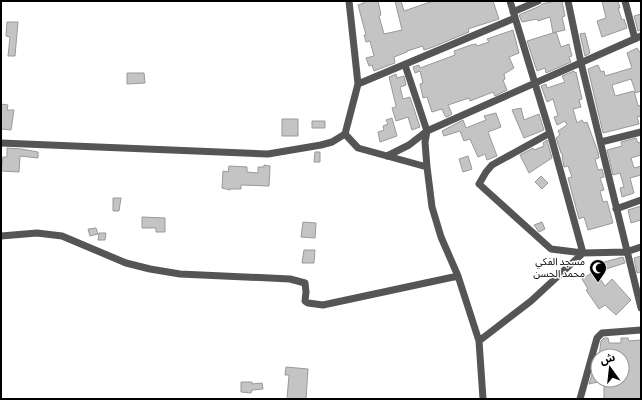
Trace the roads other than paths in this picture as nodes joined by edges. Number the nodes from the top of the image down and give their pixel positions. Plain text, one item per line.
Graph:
1 (350, 1) edge
2 (510, 1) edge
3 (538, 1) edge
4 (568, 1) edge
5 (625, 1) edge
6 (514, 15) junction
7 (638, 37) edge
8 (581, 63) junction
9 (405, 65) junction
10 (535, 83) junction
11 (358, 84) junction
12 (427, 131) junction
13 (641, 132) edge
14 (550, 133) junction
15 (345, 134) junction
16 (1, 142) edge
17 (602, 142) junction
18 (387, 156) junction
19 (427, 167) junction
20 (641, 200) edge
21 (616, 209) junction
22 (1, 236) edge
23 (641, 247) edge
24 (626, 252) junction
25 (583, 253) junction
26 (458, 276) junction
27 (641, 308) edge
28 (641, 330) edge
29 (479, 341) junction
30 (483, 399) edge
31 (580, 399) edge

1 - 11 street
2 - 6 street
3 - 6 street
4 - 8 street
5 - 7 street
6 - 9 street
6 - 10 street
7 - 8 street
8 - 10 street
8 - 17 street
9 - 11 street
9 - 12 street
10 - 12 street
10 - 14 street
11 - 15 street
12 - 18 street
12 - 19 street
13 - 17 street
14 - 25 street
14 - 25 street
15 - 16 street
15 - 18 street
17 - 21 street
18 - 19 street
19 - 26 street
20 - 21 street
21 - 24 street
22 - 26 street
23 - 24 street
24 - 25 street
24 - 27 street
25 - 29 street
26 - 29 street
28 - 31 street
29 - 30 street

